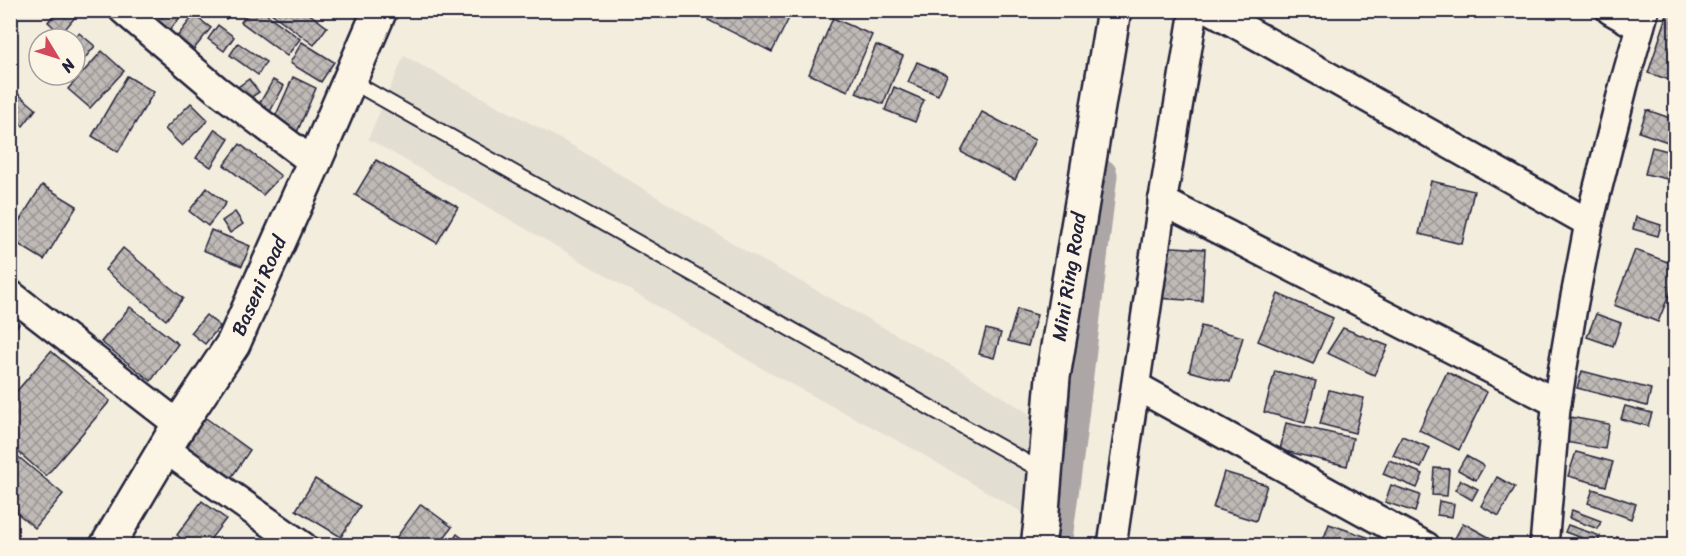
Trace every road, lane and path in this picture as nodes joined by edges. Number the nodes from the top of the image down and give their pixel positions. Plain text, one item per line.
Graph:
1 (123, 10) edge
2 (380, 10) edge
3 (1114, 10) edge
4 (1194, 10) edge
5 (1211, 10) edge
6 (1610, 10) edge
7 (1642, 19) edge
8 (351, 81) junction
9 (314, 163) junction
10 (1162, 201) junction
11 (1589, 223) junction
12 (10, 294) edge
13 (1137, 386) junction
14 (1557, 403) junction
15 (172, 437) junction
16 (1046, 473) junction
17 (107, 546) edge
18 (303, 546) edge
19 (1038, 546) edge
20 (1112, 546) edge
21 (1426, 546) edge
22 (1544, 546) edge

1 - 9 street
2 - 8 street, Baseni Road
3 - 16 street, Mini Ring Road
4 - 10 street
5 - 11 street
6 - 7 street
7 - 11 street
8 - 9 street, Baseni Road
8 - 16 lane
9 - 15 street, Baseni Road
10 - 13 street
10 - 14 street
11 - 14 street
12 - 15 street
13 - 20 street
13 - 21 street
14 - 22 street
15 - 17 street, Baseni Road
15 - 18 street
16 - 19 street, Mini Ring Road

